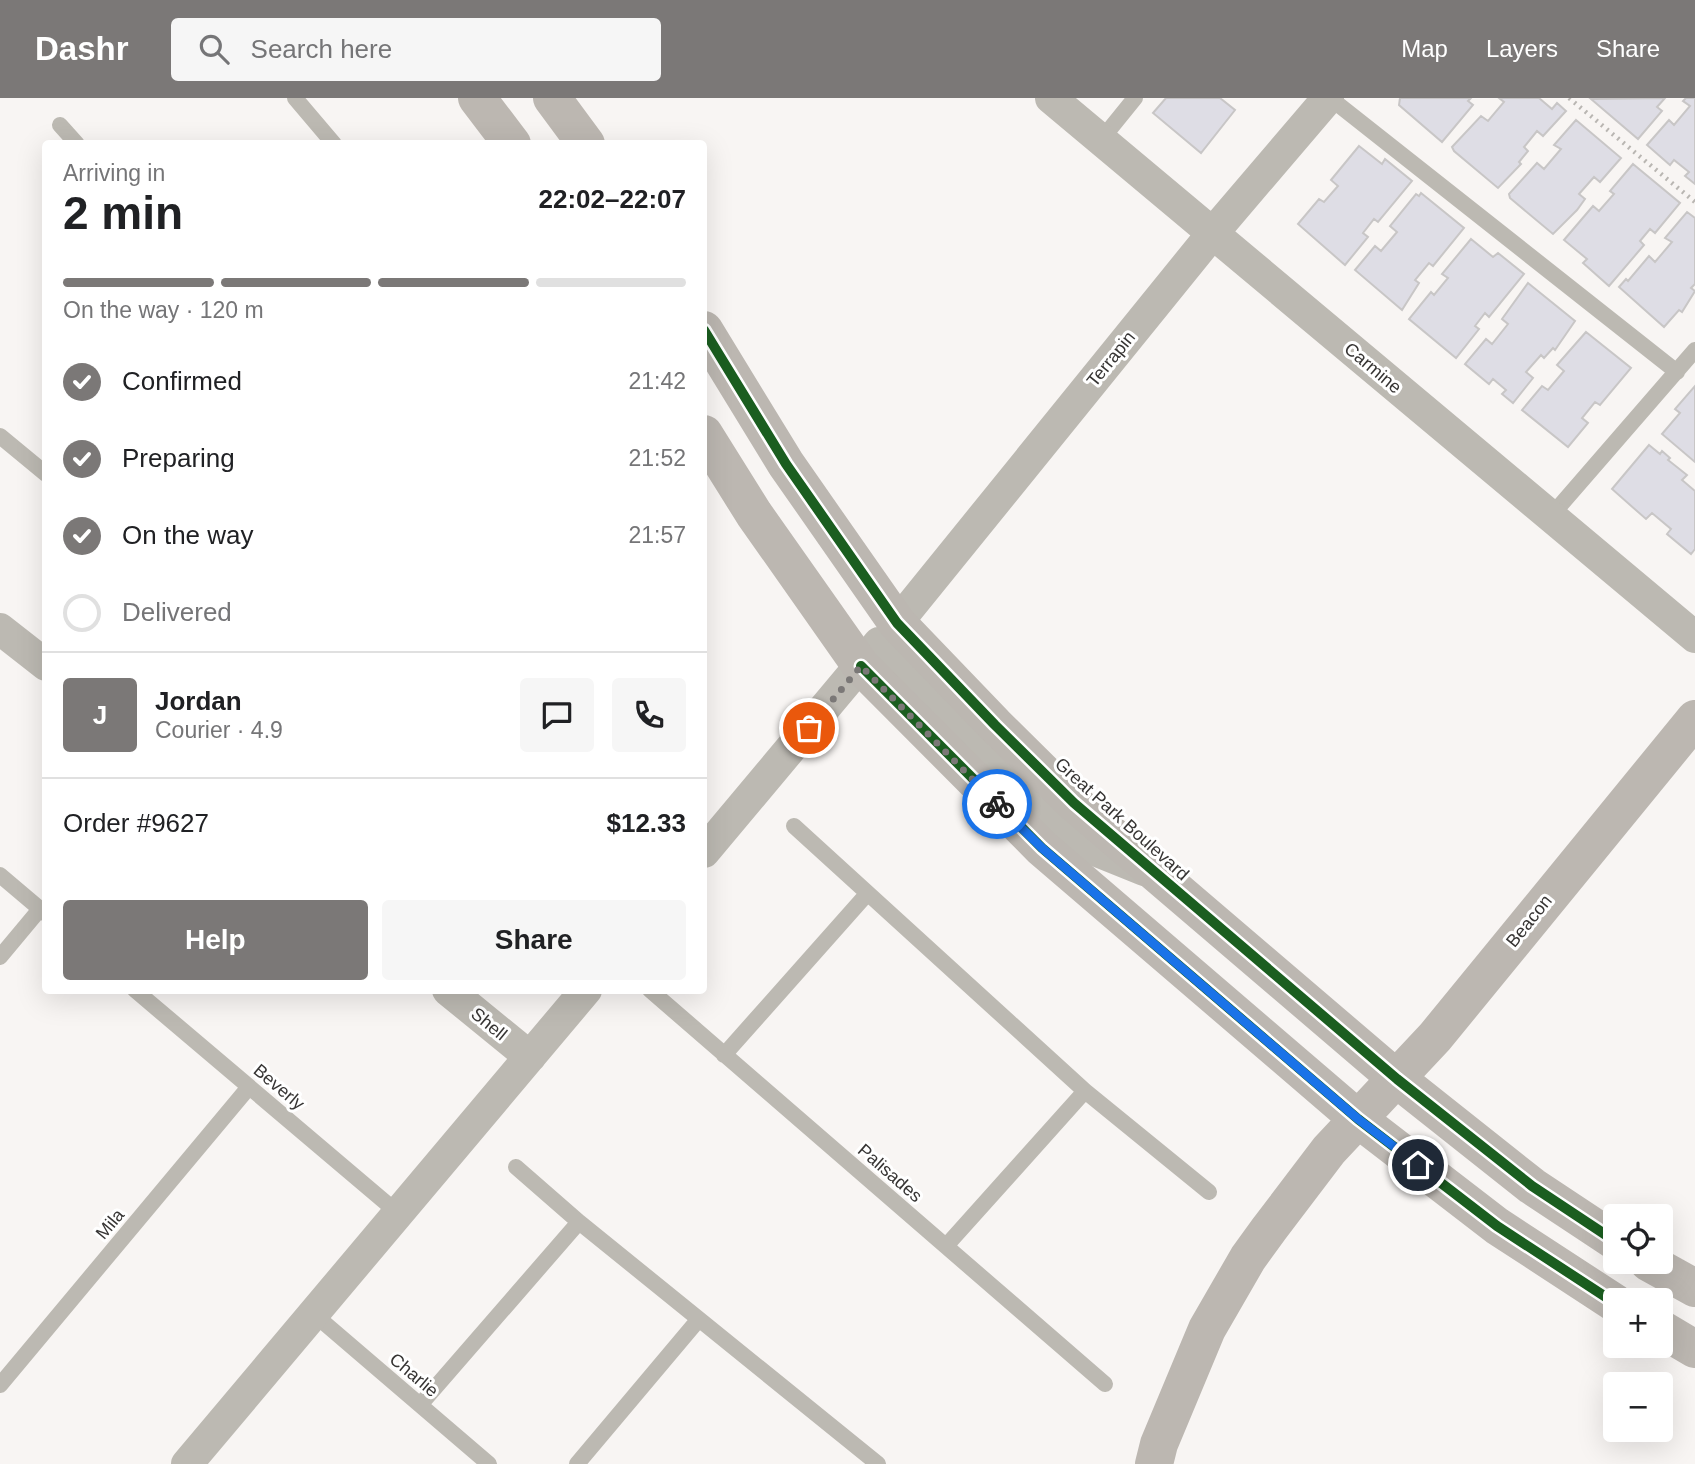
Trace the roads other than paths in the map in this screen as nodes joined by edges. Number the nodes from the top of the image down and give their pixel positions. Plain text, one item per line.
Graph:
1 (295, 98) edge
2 (477, 98) edge
3 (552, 98) edge
4 (1051, 98) edge
5 (1135, 98) edge
6 (1329, 98) edge
7 (60, 125) dead end
8 (73, 140) edge
9 (331, 140) edge
10 (509, 140) edge
11 (583, 140) edge
12 (1101, 140) junction
13 (1212, 234) junction
14 (707, 335) edge
15 (1695, 350) edge
16 (1676, 372) junction
17 (0, 436) edge
18 (707, 439) edge
19 (42, 471) edge
20 (1551, 516) junction
21 (897, 623) junction
22 (0, 629) edge
23 (1695, 637) edge
24 (42, 662) edge
25 (861, 666) junction
26 (1695, 719) edge
27 (793, 826) dead end
28 (707, 848) edge
29 (0, 875) edge
30 (1158, 876) junction
31 (867, 894) junction
32 (42, 911) edge
33 (42, 913) edge
34 (0, 957) edge
35 (140, 994) edge
36 (453, 994) edge
37 (583, 994) edge
38 (655, 994) edge
39 (724, 1055) junction
40 (530, 1057) junction
41 (1397, 1079) junction
42 (249, 1087) junction
43 (1085, 1091) junction
44 (1358, 1119) junction
45 (516, 1167) dead end
46 (1209, 1192) dead end
47 (398, 1213) junction
48 (579, 1222) junction
49 (1603, 1233) edge
50 (946, 1246) junction
51 (1670, 1274) edge
52 (1695, 1288) edge
53 (1603, 1295) edge
54 (315, 1315) junction
55 (699, 1319) junction
56 (1673, 1336) edge
57 (1695, 1349) edge
58 (1105, 1384) dead end
59 (0, 1385) edge
60 (420, 1405) junction
61 (187, 1464) edge
62 (489, 1464) edge
63 (577, 1464) edge
64 (878, 1464) edge
65 (1154, 1464) edge

1 - 9 lane
2 - 10 main road
3 - 11 main road
4 - 12 street, Carmine
5 - 12 lane
6 - 13 street, Terrapin
6 - 16 lane
7 - 8 lane
12 - 13 street, Carmine
13 - 20 street, Carmine
13 - 21 street, Terrapin
14 - 21 main road, Great Park Boulevard
15 - 16 lane
16 - 20 lane
17 - 19 lane
18 - 25 main road
20 - 23 street, Carmine
21 - 30 main road, Great Park Boulevard
22 - 24 street
25 - 28 street
25 - 30 street
25 - 44 main road
26 - 41 main road, Beacon
27 - 31 lane
29 - 32 lane
30 - 41 main road, Great Park Boulevard
31 - 39 lane
31 - 43 lane
33 - 34 lane
35 - 42 lane, Beverly
36 - 40 street, Shell
37 - 40 street
38 - 39 lane, Palisades
39 - 50 lane, Palisades
40 - 47 street
41 - 44 main road, Beacon
41 - 49 main road, Great Park Boulevard
42 - 47 lane, Beverly
42 - 59 lane, Mila
43 - 46 lane
43 - 50 lane
44 - 53 main road
44 - 65 main road, Beacon
45 - 48 lane
47 - 54 street
48 - 55 lane
48 - 60 lane
50 - 58 lane, Palisades
51 - 52 main road
54 - 60 lane, Charlie
54 - 61 street
55 - 63 lane
55 - 64 lane
56 - 57 main road
60 - 62 lane, Charlie

